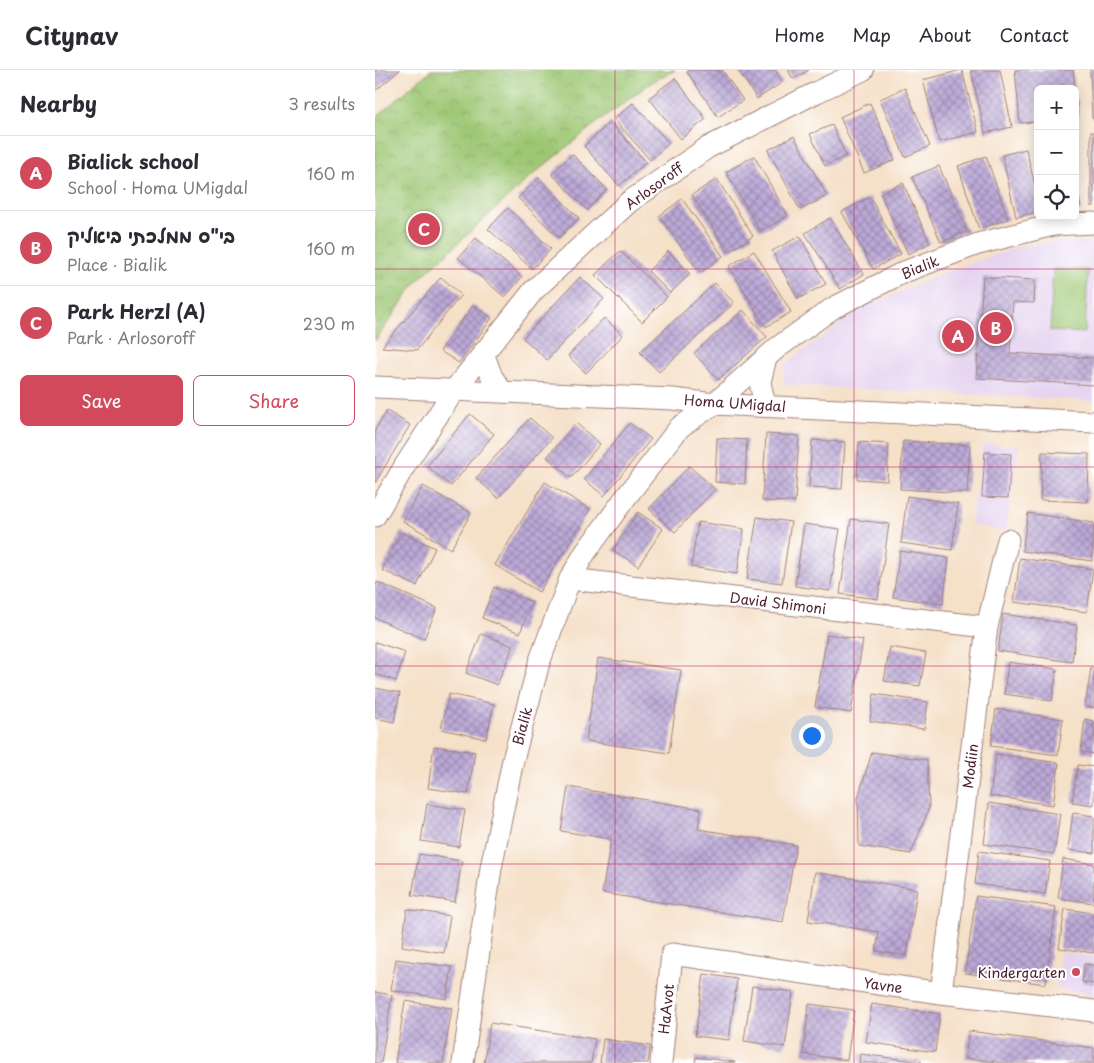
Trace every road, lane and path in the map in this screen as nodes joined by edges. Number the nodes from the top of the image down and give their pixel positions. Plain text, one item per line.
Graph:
1 (863, 70) edge
2 (1094, 223) edge
3 (483, 353) junction
4 (766, 358) junction
5 (375, 387) edge
6 (455, 389) junction
7 (502, 391) junction
8 (673, 399) junction
9 (714, 404) junction
10 (765, 406) junction
11 (1094, 422) edge
12 (680, 427) junction
13 (375, 516) edge
14 (1008, 540) dead end
15 (570, 579) junction
16 (987, 627) junction
17 (672, 954) joint
18 (941, 993) junction
19 (1094, 1011) edge
20 (463, 1063) edge
21 (661, 1063) edge

1 - 3 street, Arlosoroff
2 - 4 street, Bialik
3 - 6 street, Arlosoroff
3 - 7 street
4 - 9 street, Bialik
4 - 10 street
5 - 6 street, Homa UMigdal
6 - 7 street, Homa UMigdal
6 - 13 street, Arlosoroff
7 - 8 street, Homa UMigdal
8 - 9 street, Homa UMigdal
8 - 12 street
9 - 10 street, Homa UMigdal
9 - 12 street, Bialik
10 - 11 street, Homa UMigdal
12 - 15 street, Bialik
14 - 16 street, Modiin
15 - 16 street, David Shimoni
15 - 20 street, Bialik
16 - 18 street, Modiin
17 - 18 street, Yavne
17 - 21 street, HaAvot
18 - 19 street, Yavne

